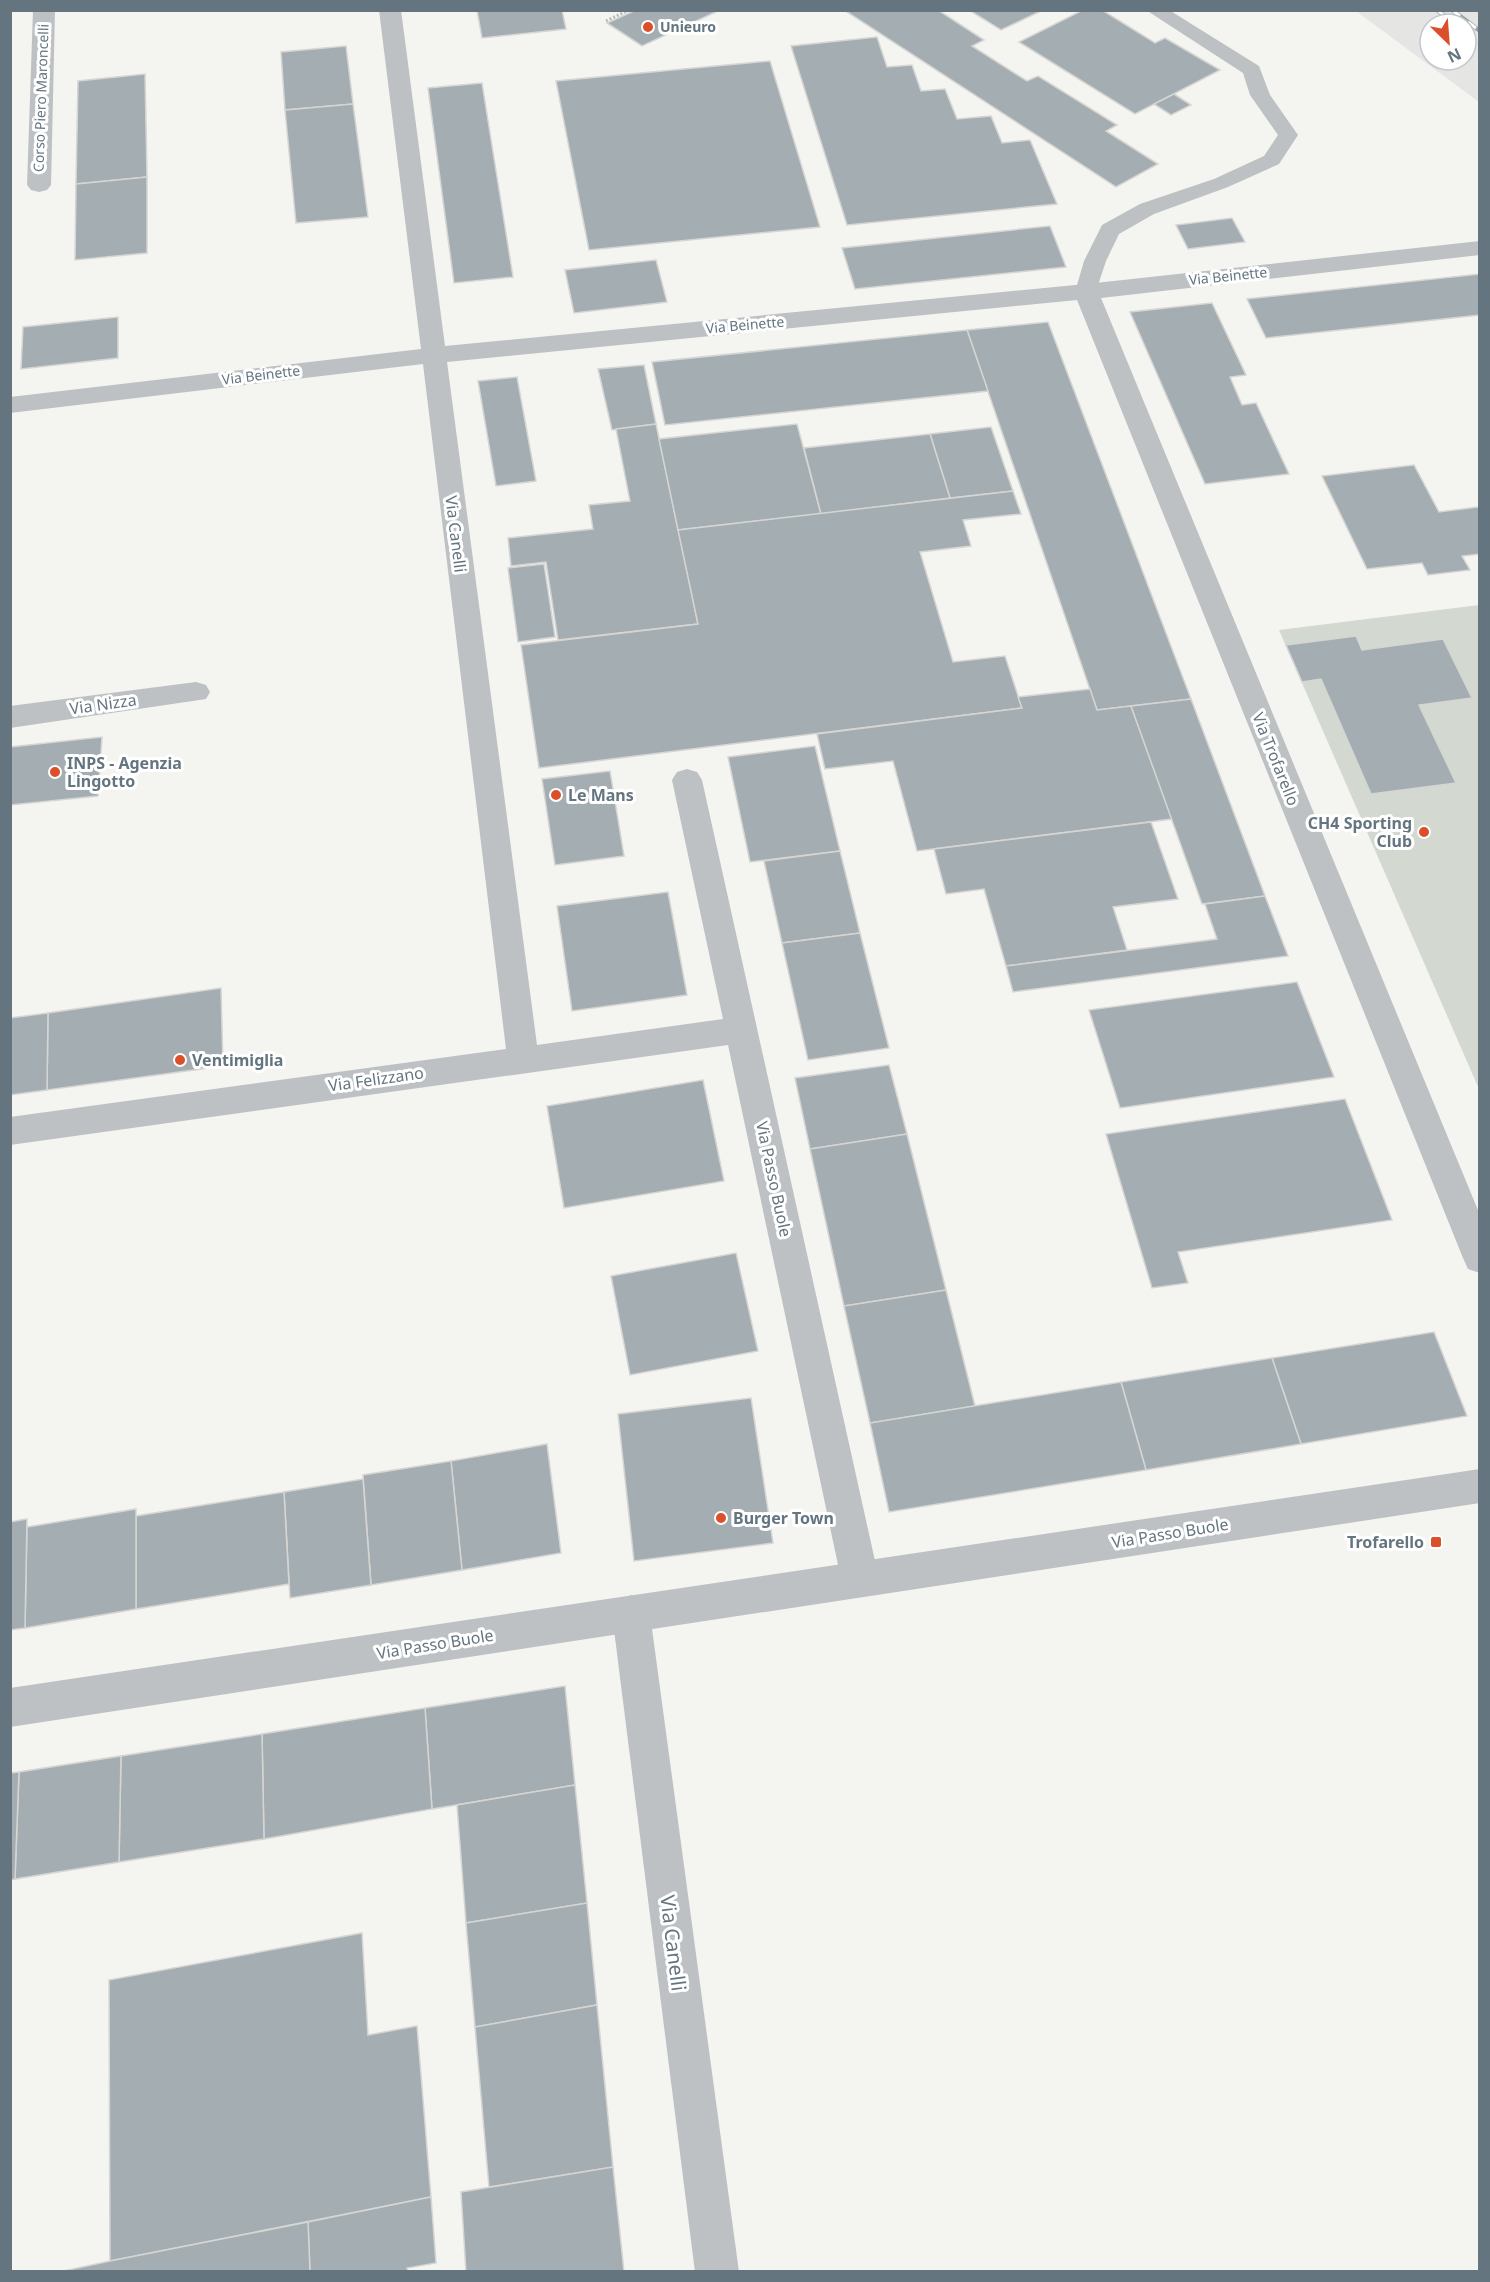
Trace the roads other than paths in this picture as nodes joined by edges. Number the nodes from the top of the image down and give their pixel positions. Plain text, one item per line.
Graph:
1 (44, 10) edge
2 (390, 10) edge
3 (1155, 10) edge
4 (39, 185) dead end
5 (1479, 248) edge
6 (1086, 292) junction
7 (434, 355) junction
8 (10, 405) edge
9 (196, 692) dead end
10 (10, 717) edge
11 (687, 780) dead end
12 (742, 1030) junction
13 (523, 1058) junction
14 (10, 1131) edge
15 (1479, 1258) edge
16 (1479, 1486) edge
17 (860, 1579) junction
18 (631, 1614) junction
19 (10, 1708) edge
20 (717, 2271) edge

1 - 4 street, Corso Piero Maroncelli
2 - 7 street, Via Canelli
3 - 6 lane
5 - 6 street, Via Beinette
6 - 7 street, Via Beinette
6 - 15 street, Via Trofarello
7 - 8 street, Via Beinette
7 - 13 street, Via Canelli
9 - 10 street, Via Nizza
11 - 12 street, Via Passo Buole
12 - 13 street, Via Felizzano
12 - 17 street, Via Passo Buole
13 - 14 street, Via Felizzano
16 - 17 street, Via Passo Buole
17 - 18 street, Via Passo Buole
18 - 19 street, Via Passo Buole
18 - 20 street, Via Canelli

